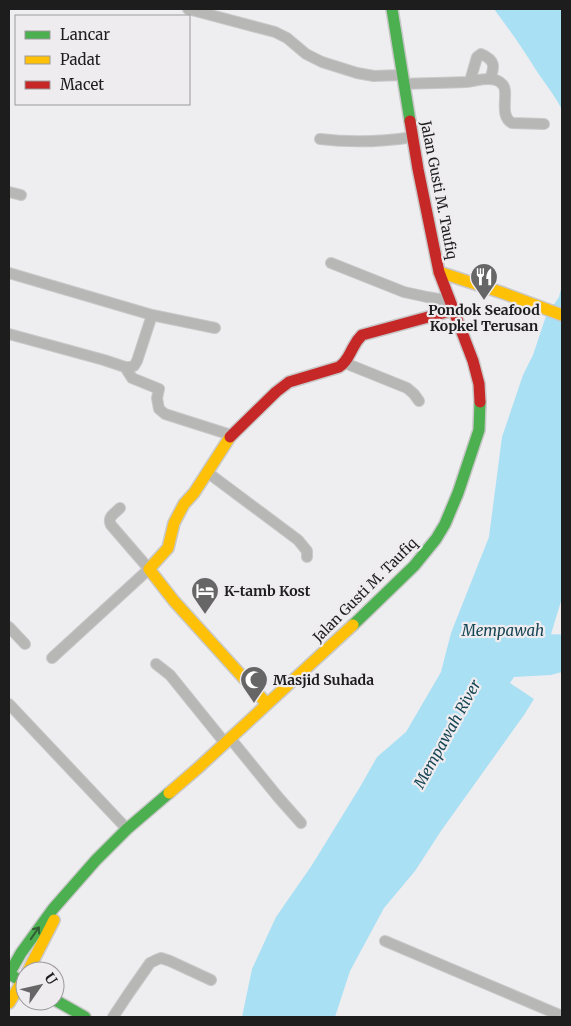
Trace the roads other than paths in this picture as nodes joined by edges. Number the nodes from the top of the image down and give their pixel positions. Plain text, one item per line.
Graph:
1 (188, 9) edge
2 (392, 9) edge
3 (403, 79) junction
4 (490, 79) junction
5 (470, 81) junction
6 (544, 124) dead end
7 (413, 137) junction
8 (320, 139) dead end
9 (9, 192) edge
10 (21, 195) dead end
11 (331, 263) dead end
12 (439, 272) junction
13 (9, 273) edge
14 (452, 306) junction
15 (152, 315) junction
16 (562, 315) edge
17 (215, 328) dead end
18 (9, 334) edge
19 (344, 363) junction
20 (125, 367) junction
21 (419, 401) dead end
22 (231, 435) junction
23 (207, 472) junction
24 (120, 508) dead end
25 (308, 557) dead end
26 (149, 570) junction
27 (9, 627) edge
28 (25, 644) dead end
29 (52, 658) dead end
30 (156, 664) dead end
31 (9, 704) edge
32 (267, 704) junction
33 (228, 740) junction
34 (302, 823) dead end
35 (127, 829) junction
36 (66, 894) junction
37 (385, 941) dead end
38 (34, 961) edge
39 (9, 974) edge
40 (211, 980) dead end
41 (65, 1005) edge
42 (562, 1016) edge
43 (86, 1017) edge
44 (113, 1017) edge

1 - 3 street
2 - 3 main road, Jalan Gusti M. Taufiq
3 - 5 street
3 - 7 main road, Jalan Gusti M. Taufiq
4 - 5 street
4 - 5 street
4 - 6 street
7 - 8 street
7 - 12 main road, Jalan Gusti M. Taufiq
9 - 10 street
11 - 14 street
12 - 14 main road, Jalan Gusti M. Taufiq
12 - 16 main road
13 - 15 street
14 - 19 main road
14 - 32 main road, Jalan Gusti M. Taufiq
15 - 17 street
15 - 20 street
18 - 20 street
19 - 21 street
19 - 22 main road
20 - 22 street
22 - 23 main road
23 - 25 street
23 - 26 main road
24 - 26 street
26 - 29 street
26 - 32 main road
27 - 28 street
30 - 33 street
31 - 35 street
32 - 33 main road, Jalan Gusti M. Taufiq
33 - 34 street
33 - 35 main road, Jalan Gusti M. Taufiq
35 - 36 main road, Jalan Gusti M. Taufiq
36 - 38 main road, Jalan Gusti M. Taufiq
39 -> 36 main road, Jalan Gusti M. Taufiq
37 - 42 street
40 - 44 street
41 - 43 main road

